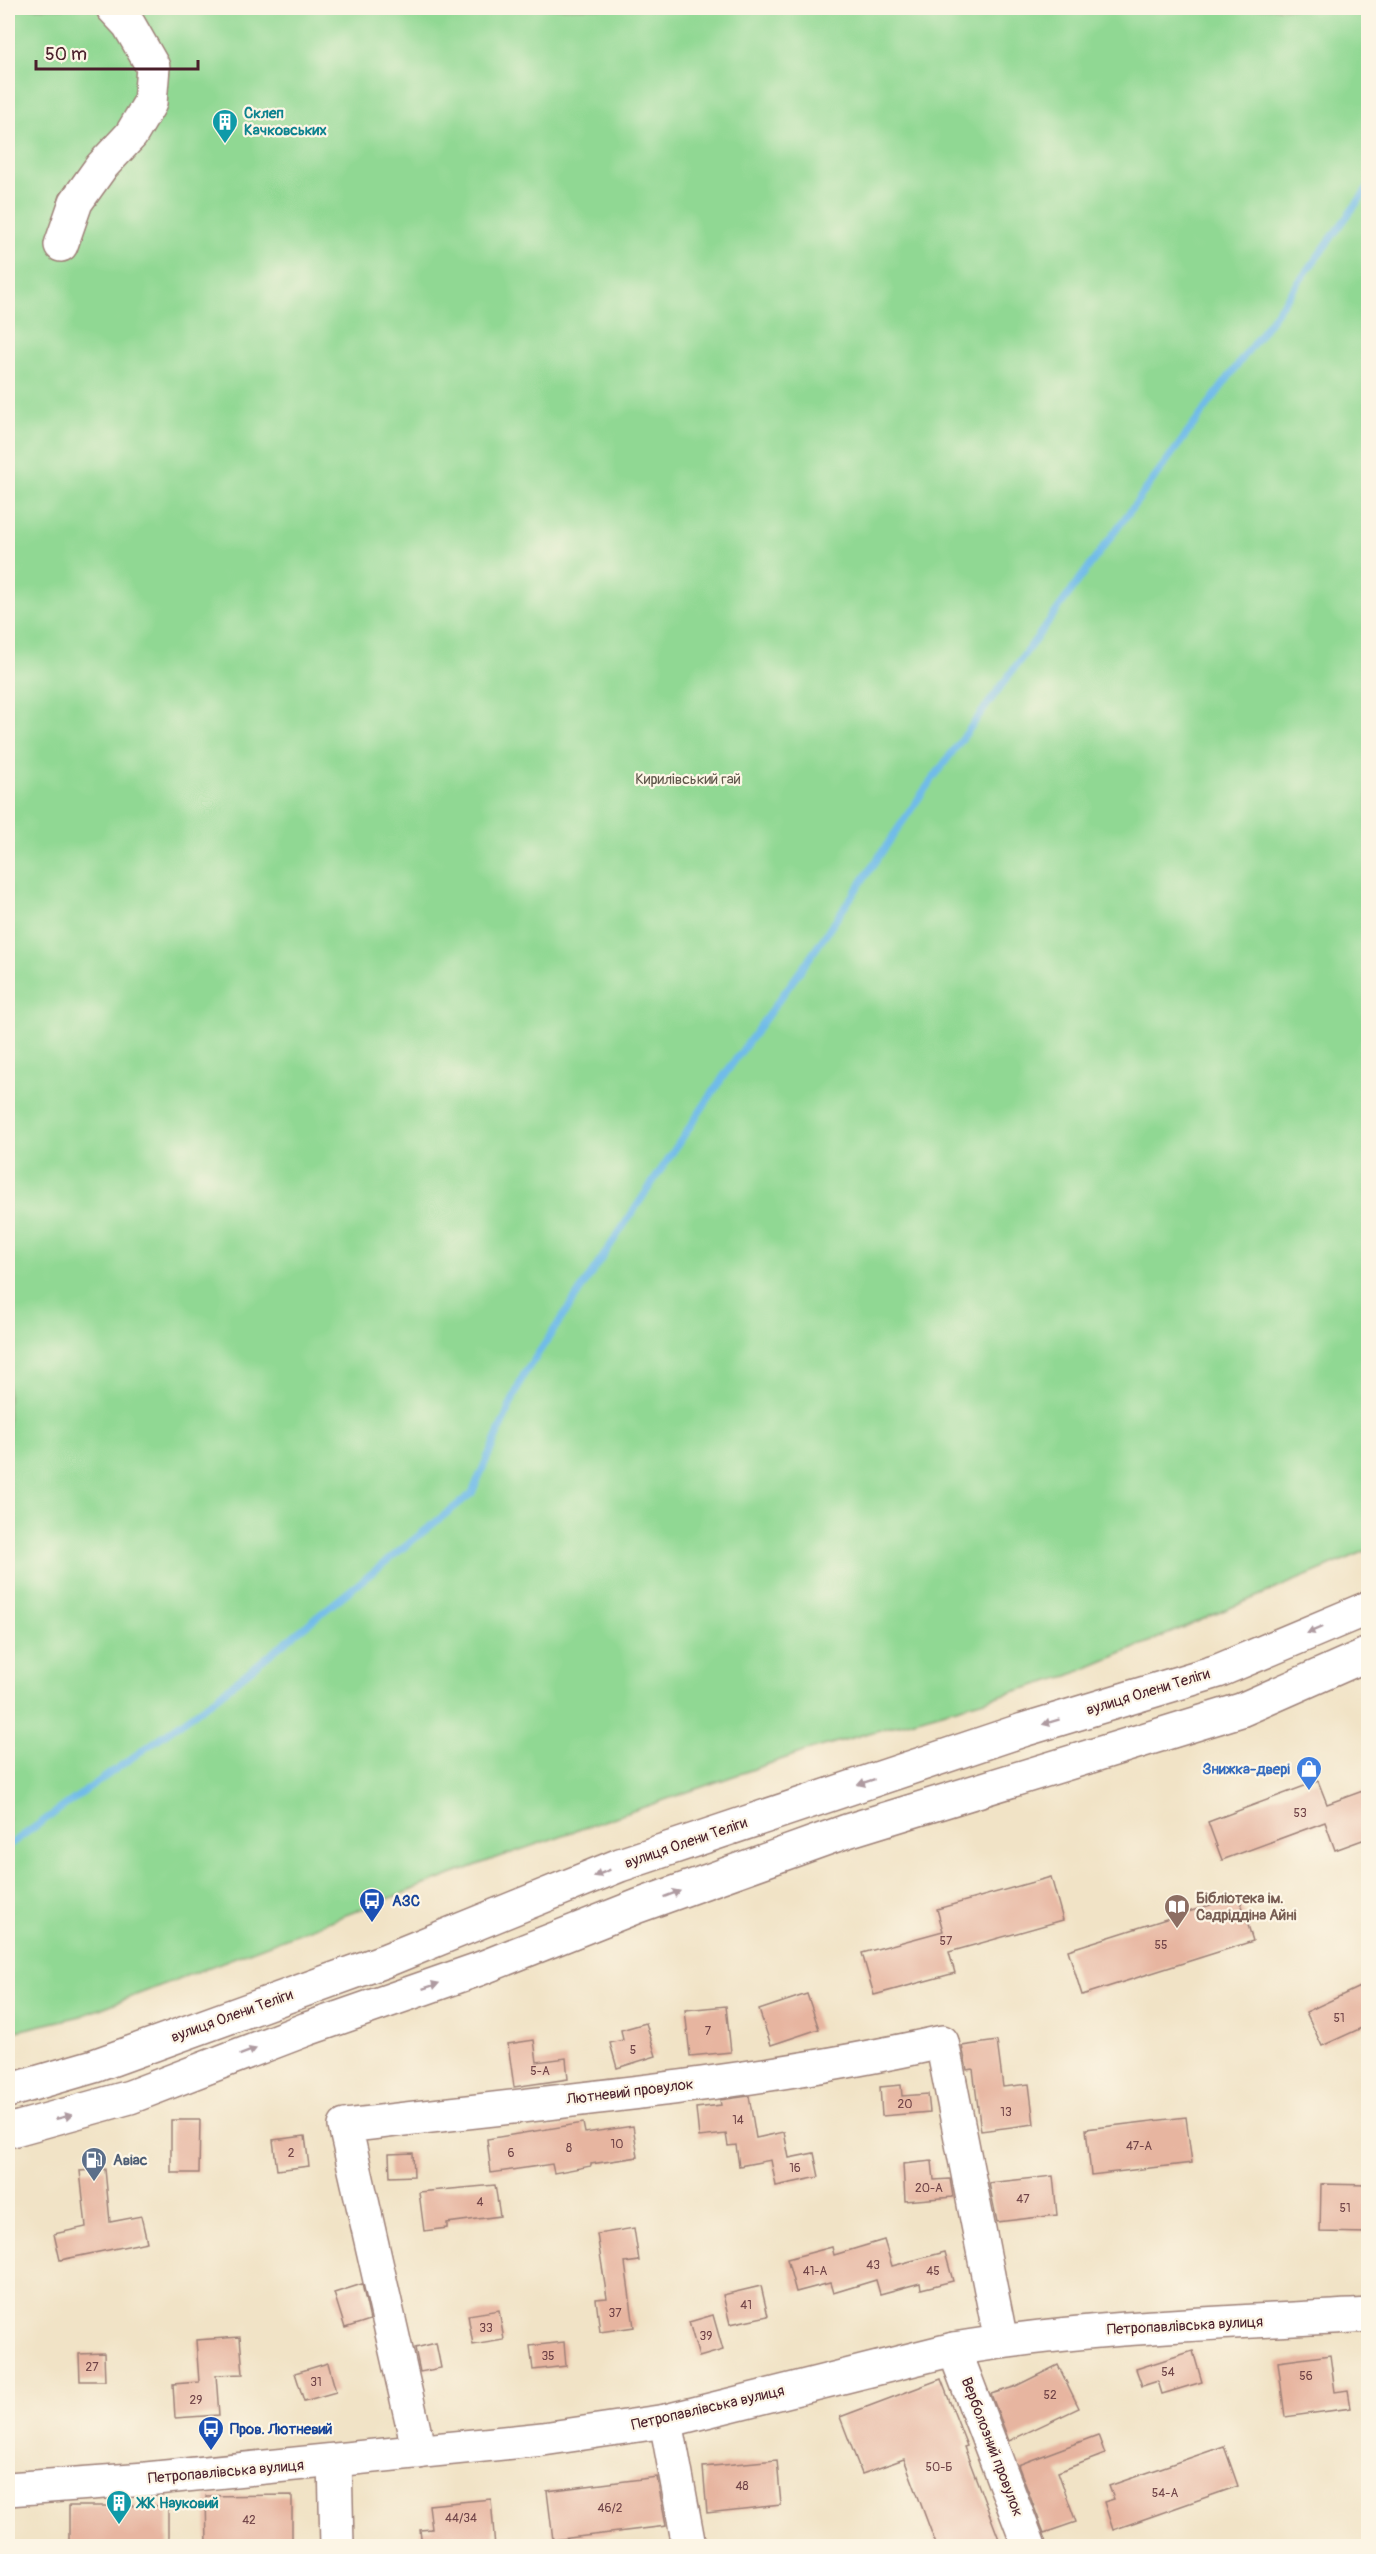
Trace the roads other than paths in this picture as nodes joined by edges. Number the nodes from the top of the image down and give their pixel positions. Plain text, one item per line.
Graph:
1 (113, 8) edge
2 (61, 245) dead end
3 (1368, 1608) edge
4 (1368, 1654) edge
5 (8, 2091) edge
6 (8, 2131) edge
7 (1368, 2315) edge
8 (1001, 2341) junction
9 (954, 2349) junction
10 (666, 2421) junction
11 (419, 2452) junction
12 (335, 2462) junction
13 (8, 2489) edge
14 (337, 2547) edge
15 (689, 2547) edge
16 (1029, 2547) edge

1 - 2 street
3 -> 5 street, вулиця Олени Теліги
6 -> 4 street
7 - 8 street, Петропавлівська вулиця
8 - 9 street, Петропавлівська вулиця
8 - 11 street, Лютневий провулок
9 - 10 street, Петропавлівська вулиця
9 - 16 street, Верболозний провулок
10 - 11 street, Петропавлівська вулиця
10 - 15 street
11 - 12 street, Петропавлівська вулиця
12 - 13 street, Петропавлівська вулиця
12 - 14 street

